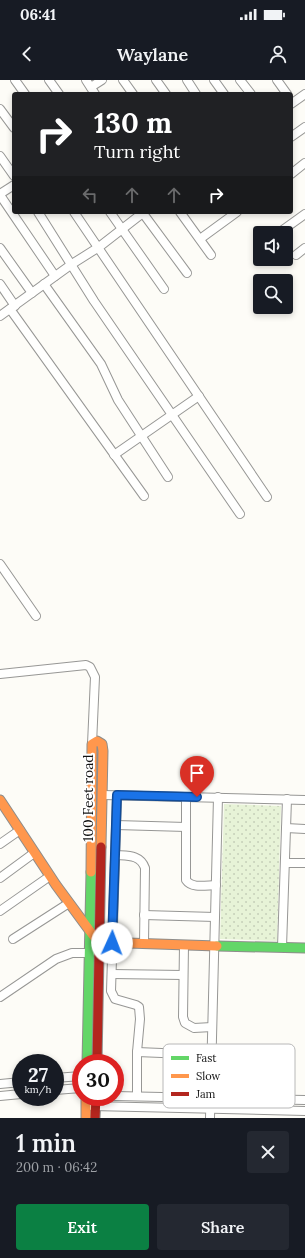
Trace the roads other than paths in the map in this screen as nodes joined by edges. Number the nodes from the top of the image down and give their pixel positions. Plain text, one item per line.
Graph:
1 (15, 80) edge
2 (49, 80) edge
3 (86, 80) edge
4 (102, 80) edge
5 (123, 80) edge
6 (156, 80) edge
7 (187, 80) edge
8 (214, 80) edge
9 (240, 80) edge
10 (277, 80) edge
11 (93, 91) edge
12 (24, 92) edge
13 (58, 92) edge
14 (132, 92) edge
15 (165, 92) edge
16 (195, 92) edge
17 (223, 92) edge
18 (249, 92) edge
19 (286, 92) edge
20 (305, 94) edge
21 (293, 101) edge
22 (0, 109) edge
23 (12, 125) edge
24 (305, 127) edge
25 (293, 136) edge
26 (0, 156) edge
27 (305, 163) edge
28 (293, 172) edge
29 (12, 173) edge
30 (12, 186) edge
31 (0, 194) edge
32 (12, 212) edge
33 (14, 214) edge
34 (39, 214) edge
35 (75, 214) edge
36 (111, 214) edge
37 (141, 214) edge
38 (144, 214) edge
39 (184, 214) edge
40 (234, 214) edge
41 (305, 214) edge
42 (288, 226) edge
43 (122, 229) junction
44 (200, 239) junction
45 (99, 247) junction
46 (0, 248) edge
47 (305, 248) edge
48 (211, 255) dead end
49 (296, 255) dead end
50 (72, 264) junction
51 (187, 273) dead end
52 (56, 276) junction
53 (0, 284) edge
54 (44, 284) junction
55 (164, 289) dead end
56 (32, 293) junction
57 (13, 307) junction
58 (0, 316) edge
59 (199, 396) junction
60 (172, 415) junction
61 (141, 436) junction
62 (114, 455) junction
63 (168, 477) dead end
64 (144, 496) dead end
65 (267, 497) dead end
66 (240, 514) dead end
67 (0, 564) edge
68 (36, 616) dead end
69 (0, 674) edge
70 (92, 744) junction
71 (103, 795) junction
72 (117, 795) junction
73 (186, 797) junction
74 (218, 797) junction
75 (287, 799) junction
76 (305, 800) edge
77 (2, 806) edge
78 (116, 825) junction
79 (186, 827) junction
80 (286, 828) junction
81 (305, 829) edge
82 (20, 830) junction
83 (0, 844) edge
84 (34, 853) junction
85 (115, 855) junction
86 (285, 863) junction
87 (305, 863) edge
88 (50, 876) junction
89 (0, 878) edge
90 (216, 885) junction
91 (69, 903) junction
92 (0, 911) edge
93 (144, 915) junction
94 (215, 917) junction
95 (90, 931) junction
96 (13, 939) dead end
97 (98, 942) junction
98 (112, 943) junction
99 (144, 944) junction
100 (184, 945) junction
101 (214, 946) junction
102 (282, 947) junction
103 (305, 948) edge
104 (90, 953) junction
105 (112, 974) junction
106 (183, 975) junction
107 (0, 997) edge
108 (212, 1028) junction
109 (211, 1044) edge
110 (137, 1052) junction
111 (163, 1053) edge
112 (87, 1054) edge
113 (97, 1054) edge
114 (12, 1083) edge
115 (0, 1084) edge
116 (12, 1095) edge
117 (0, 1096) edge
118 (124, 1096) edge
119 (137, 1096) junction
120 (163, 1097) edge
121 (295, 1100) edge
122 (305, 1100) edge
123 (124, 1103) edge
124 (163, 1105) edge
125 (90, 1106) edge
126 (92, 1106) edge
127 (210, 1108) joint
128 (305, 1111) edge
129 (86, 1118) edge
130 (95, 1118) edge
131 (210, 1118) edge

1 - 12 street
2 - 13 street
3 - 11 street
4 - 11 street
5 - 14 street
6 - 15 street
7 - 16 street
8 - 17 street
9 - 18 street
10 - 19 street
20 - 21 street
22 - 23 street
24 - 25 street
26 - 29 street
27 - 28 street
30 - 31 street
31 - 32 street
33 - 52 street
34 - 50 street
35 - 45 street
36 - 43 street
37 - 43 street
38 - 51 street
39 - 44 street
40 - 44 street
41 - 42 street
43 - 45 street
43 - 55 street
44 - 48 street
45 - 50 street
45 - 59 street
46 - 56 street
47 - 49 street
50 - 52 street
50 - 60 street
52 - 54 street
53 - 57 street
54 - 56 street
54 - 61 street
56 - 57 street
57 - 58 street
57 - 62 street
59 - 60 street
59 - 65 street
60 - 61 street
60 - 66 street
61 - 62 street
61 - 63 street
62 - 64 street
67 - 68 street
69 - 70 street
70 - 71 street, 100 Feet road
70 - 95 street, 100 Feet road
71 - 72 street
71 - 97 street, 100 Feet road
72 - 73 street
72 - 78 street
73 - 74 street
73 - 79 street
74 - 75 street
74 - 90 street
75 - 76 street
75 - 80 street
77 - 82 street
78 - 79 street
78 - 85 street
79 - 90 street
80 - 81 street
80 - 86 street
82 - 83 street
82 - 84 street
84 - 88 street
84 - 89 street
85 - 93 street
85 - 98 street
86 - 87 street
86 - 102 street
88 - 91 street
88 - 92 street
90 - 94 street
91 - 95 street
91 - 96 street
93 - 94 street
93 - 99 street
94 - 101 street
95 - 97 street
95 - 104 street, 100 Feet road
97 - 98 street
97 - 113 street, 100 Feet road
98 - 99 street
98 - 105 street
99 - 100 street
100 - 101 street
100 - 106 street
101 - 102 street
101 - 108 street
102 - 103 street
104 - 107 street
104 - 112 street, 100 Feet road
105 - 106 street
105 - 110 street
106 - 108 street
108 - 109 street
110 - 111 street
110 - 119 street
114 - 115 street
116 - 117 street
118 - 119 street
119 - 120 street
121 - 122 street
123 - 124 street
125 - 129 street
126 - 130 street
127 - 128 street
127 - 131 street

